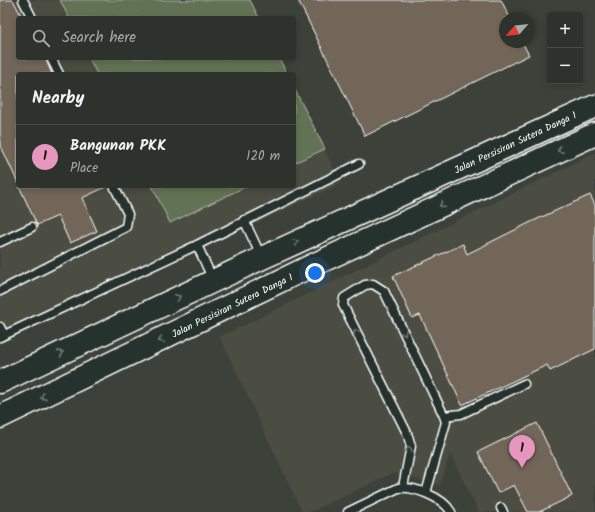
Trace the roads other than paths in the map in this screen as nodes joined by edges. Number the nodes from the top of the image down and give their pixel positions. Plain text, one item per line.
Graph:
1 (23, 0) edge
2 (31, 16) edge
3 (52, 60) edge
4 (58, 72) edge
5 (595, 106) edge
6 (595, 134) edge
7 (359, 164) dead end
8 (115, 188) edge
9 (244, 220) junction
10 (32, 227) dead end
11 (0, 242) edge
12 (197, 245) junction
13 (262, 258) junction
14 (214, 280) junction
15 (0, 291) edge
16 (1, 333) edge
17 (0, 382) edge
18 (524, 384) dead end
19 (444, 416) junction
20 (0, 418) edge
21 (403, 487) junction
22 (426, 493) junction
23 (348, 512) edge
24 (451, 512) edge

1 - 2 lane
3 - 4 lane
13 -> 5 main road, Jalan Persisiran Sutera Danga 1
6 -> 20 main road, Jalan Persisiran Sutera Danga 1
7 - 9 lane
8 - 15 lane
9 - 12 lane
9 - 13 lane
10 - 11 lane
12 - 14 lane
12 - 16 lane
13 - 14 main road, Jalan Persisiran Sutera Danga 1
17 -> 14 main road, Jalan Persisiran Sutera Danga 1
18 - 19 lane
21 -> 19 lane
19 - 22 lane
21 - 22 lane
21 - 23 lane
22 - 24 lane

